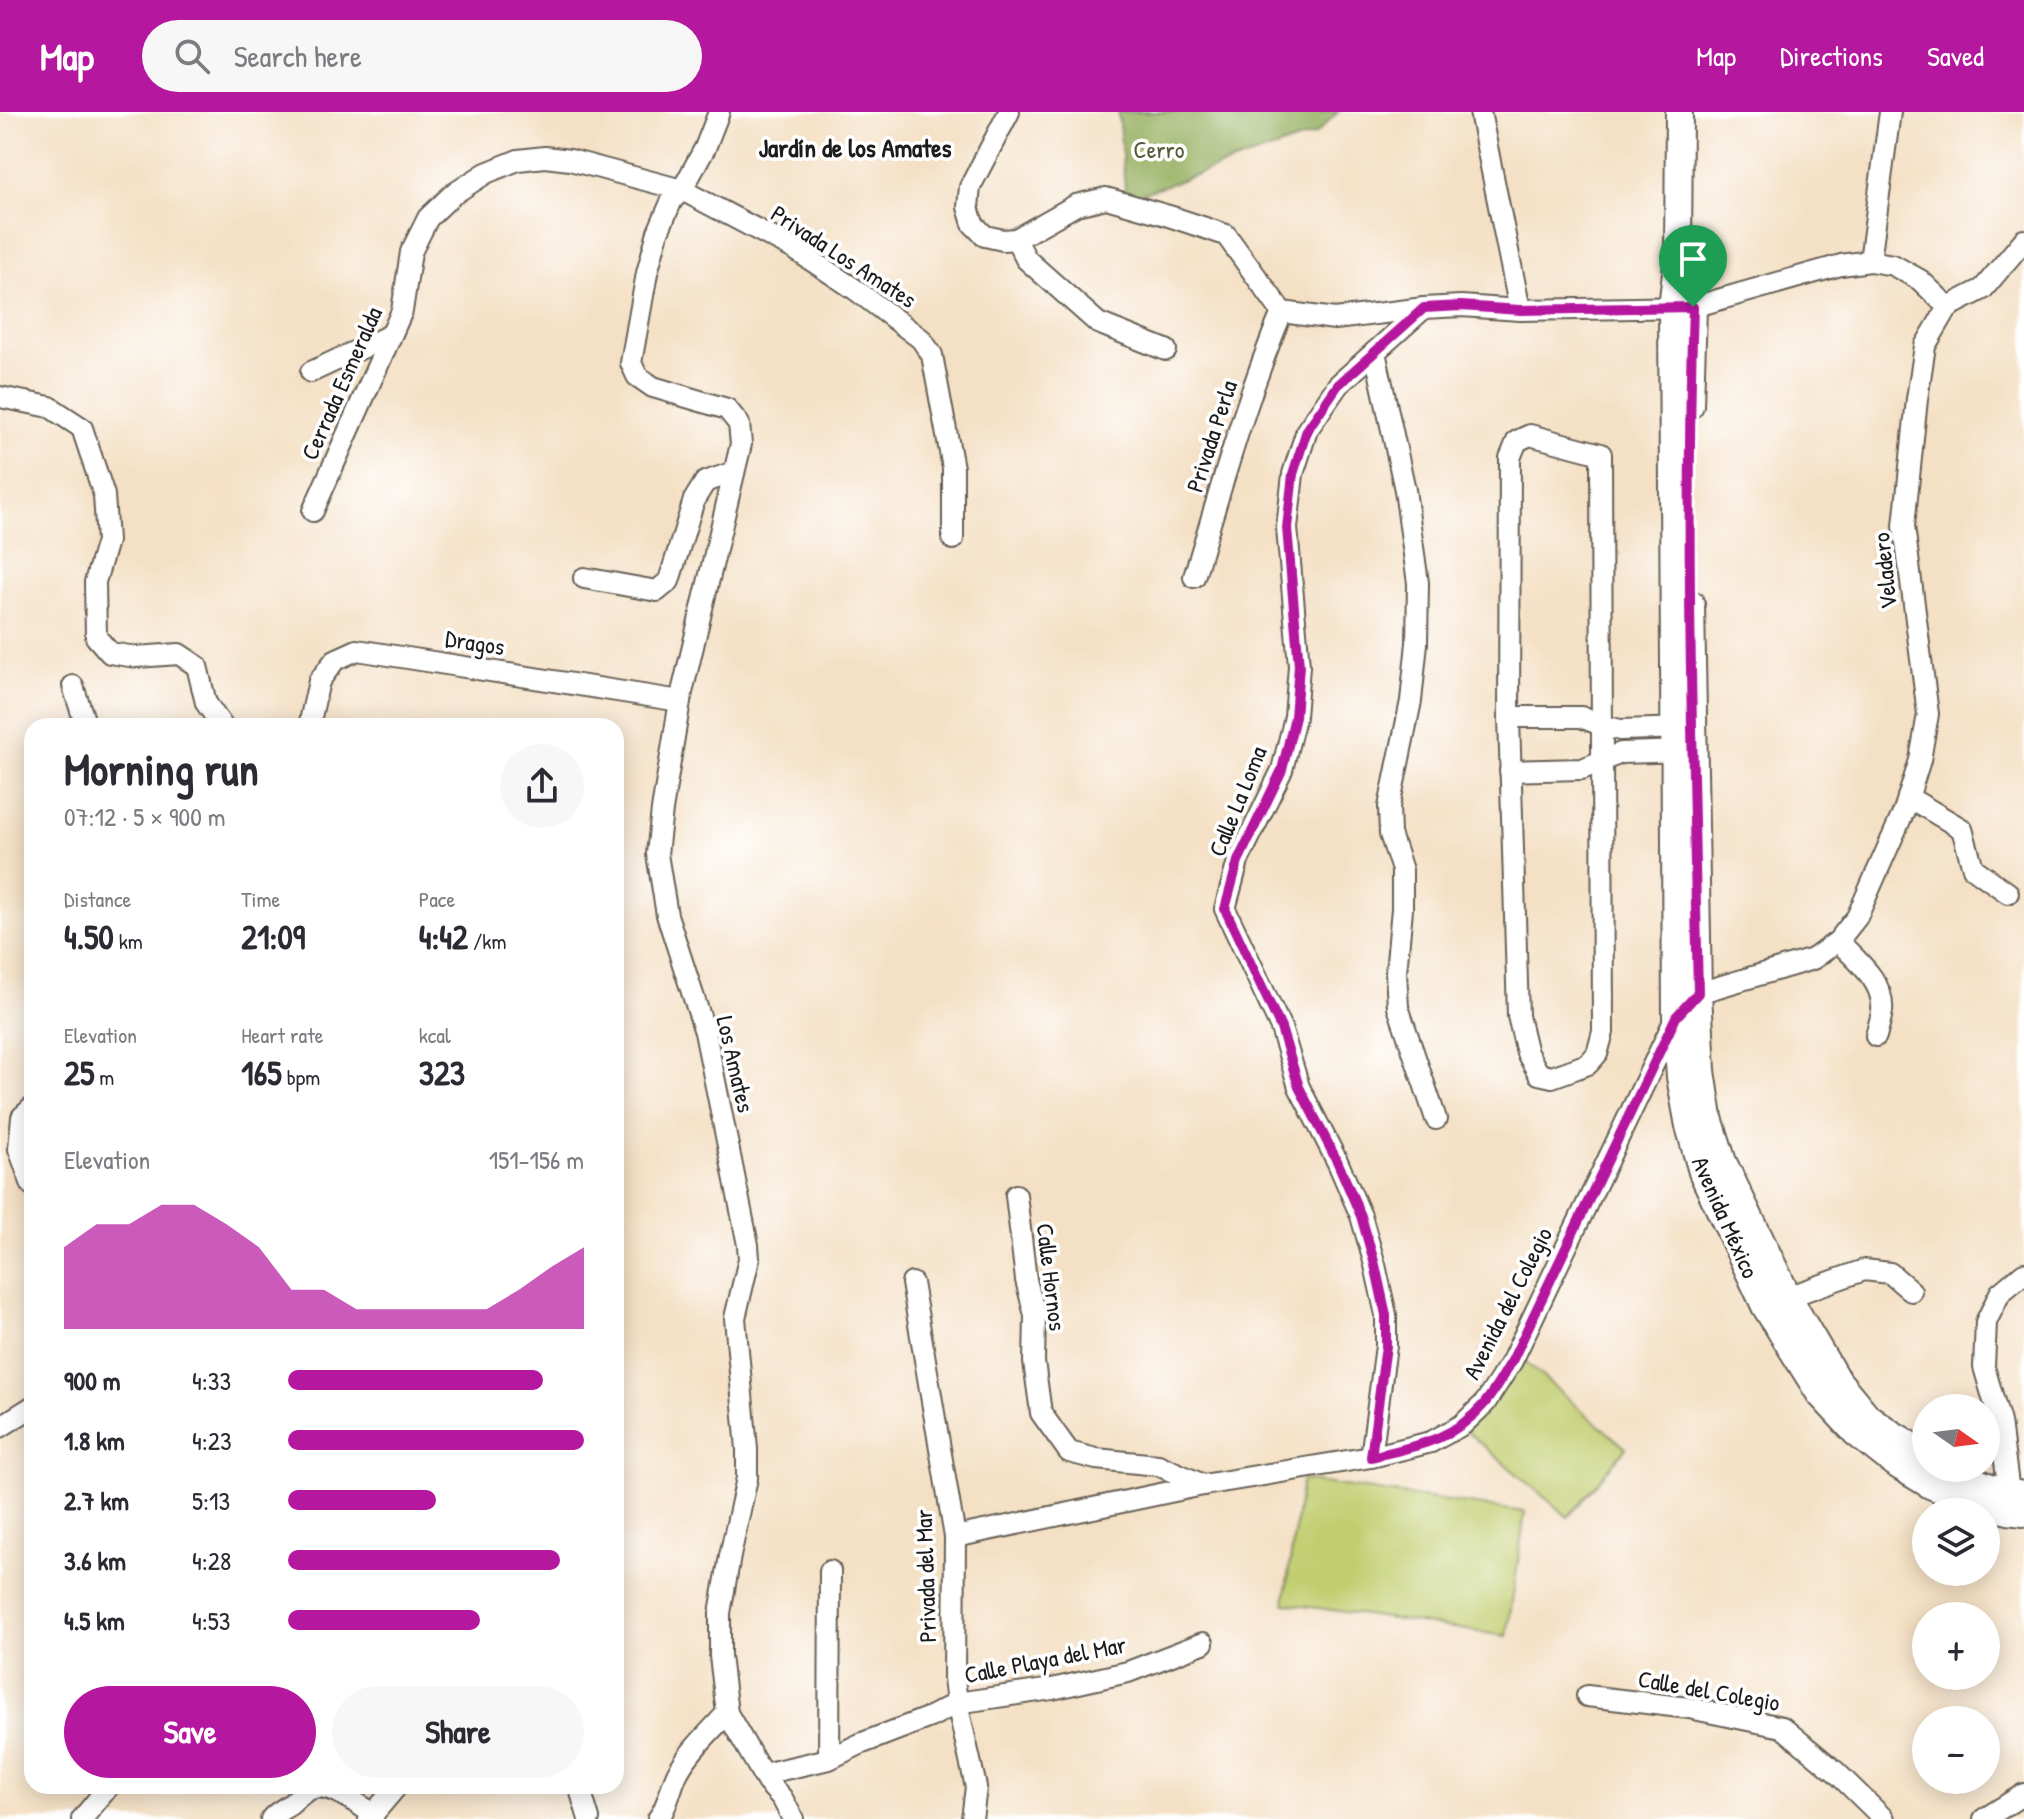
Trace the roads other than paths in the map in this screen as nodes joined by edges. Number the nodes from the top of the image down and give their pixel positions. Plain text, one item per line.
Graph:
1 (719, 112) edge
2 (1009, 112) edge
3 (1480, 112) edge
4 (1679, 112) edge
5 (1890, 112) edge
6 (682, 190) junction
7 (1016, 239) junction
8 (2024, 240) edge
9 (1870, 261) junction
10 (1682, 307) junction
11 (1948, 307) junction
12 (1424, 308) junction
13 (1520, 310) junction
14 (1282, 312) junction
15 (390, 335) junction
16 (1166, 350) dead end
17 (1375, 352) junction
18 (311, 372) dead end
19 (0, 397) edge
20 (734, 472) junction
21 (313, 511) dead end
22 (953, 539) dead end
23 (1194, 577) dead end
24 (584, 578) dead end
25 (73, 686) dead end
26 (680, 701) junction
27 (1509, 717) junction
28 (83, 718) edge
29 (216, 718) edge
30 (311, 718) edge
31 (1601, 725) junction
32 (1683, 740) junction
33 (1601, 761) junction
34 (1510, 771) junction
35 (1908, 797) junction
36 (2008, 893) dead end
37 (1838, 941) junction
38 (1698, 993) junction
39 (1676, 1017) junction
40 (1876, 1036) dead end
41 (24, 1115) edge
42 (1436, 1119) dead end
43 (24, 1163) edge
44 (1016, 1195) dead end
45 (2024, 1273) edge
46 (912, 1283) dead end
47 (1911, 1291) dead end
48 (1788, 1297) junction
49 (24, 1412) edge
50 (0, 1427) edge
51 (1912, 1446) edge
52 (1371, 1457) junction
53 (1975, 1482) edge
54 (1203, 1485) junction
55 (2016, 1503) edge
56 (955, 1537) junction
57 (830, 1571) dead end
58 (1203, 1643) dead end
59 (1587, 1696) dead end
60 (957, 1703) junction
61 (727, 1713) junction
62 (829, 1759) junction
63 (763, 1774) junction
64 (102, 1794) edge
65 (301, 1794) edge
66 (338, 1794) edge
67 (390, 1794) edge
68 (581, 1794) edge
69 (2024, 1794) edge
70 (372, 1816) edge
71 (82, 1819) edge
72 (271, 1819) edge
73 (589, 1819) edge
74 (658, 1819) edge
75 (793, 1819) edge
76 (972, 1819) edge
77 (1884, 1819) edge
78 (1984, 1819) edge

1 - 6 street
2 - 7 street
3 - 13 street
4 - 10 main road, Avenida México
5 - 9 street
6 - 15 street, Cerrada Esmeralda
6 - 20 street, Los Amates
6 - 22 street, Privada Los Amates
7 - 14 street
7 - 16 street
8 - 11 street
9 - 10 street
9 - 11 street
10 - 13 street
10 - 32 main road, Avenida México
11 - 35 street, Veladero
12 - 13 street
12 - 14 street
12 - 17 street, Calle La Loma
14 - 23 street, Privada Perla
15 - 18 street
15 - 21 street, Cerrada Esmeralda
17 - 42 street
17 - 52 street, Calle La Loma
19 - 29 street
20 - 24 street
20 - 26 street, Los Amates
25 - 28 street
26 - 30 street, Dragos
26 - 61 street, Los Amates
27 - 31 street
27 - 31 street
27 - 34 street
31 - 32 street
31 - 33 street
32 - 33 street
32 - 38 main road, Avenida México
32 - 39 main road, Avenida México
33 - 34 street
33 - 34 street
35 - 36 street
35 - 37 street, Veladero
37 - 38 street, Veladero
37 - 40 street
38 - 39 street, Avenida del Colegio
38 - 48 main road, Avenida México
39 - 52 street, Avenida del Colegio
39 - 55 main road, Avenida México
41 - 43 street
44 - 54 street, Calle Hornos
45 - 55 street
46 - 56 street, Privada del Mar
47 - 48 street
48 - 51 main road, Avenida México
49 - 50 street
52 - 54 street, Avenida del Colegio
53 - 55 main road
54 - 56 street, Avenida del Colegio
56 - 60 street, Privada del Mar
57 - 62 street
58 - 60 street, Calle Playa del Mar
59 - 77 street, Calle del Colegio
60 - 62 street, Calle Playa del Mar
60 - 76 street, Privada del Mar
61 - 63 street, Los Amates
61 - 74 street
62 - 63 street, Calle Playa del Mar
63 - 75 street, Los Amates
64 - 71 street
65 - 72 street
66 - 70 street
67 - 70 street
68 - 73 street
69 - 78 street

